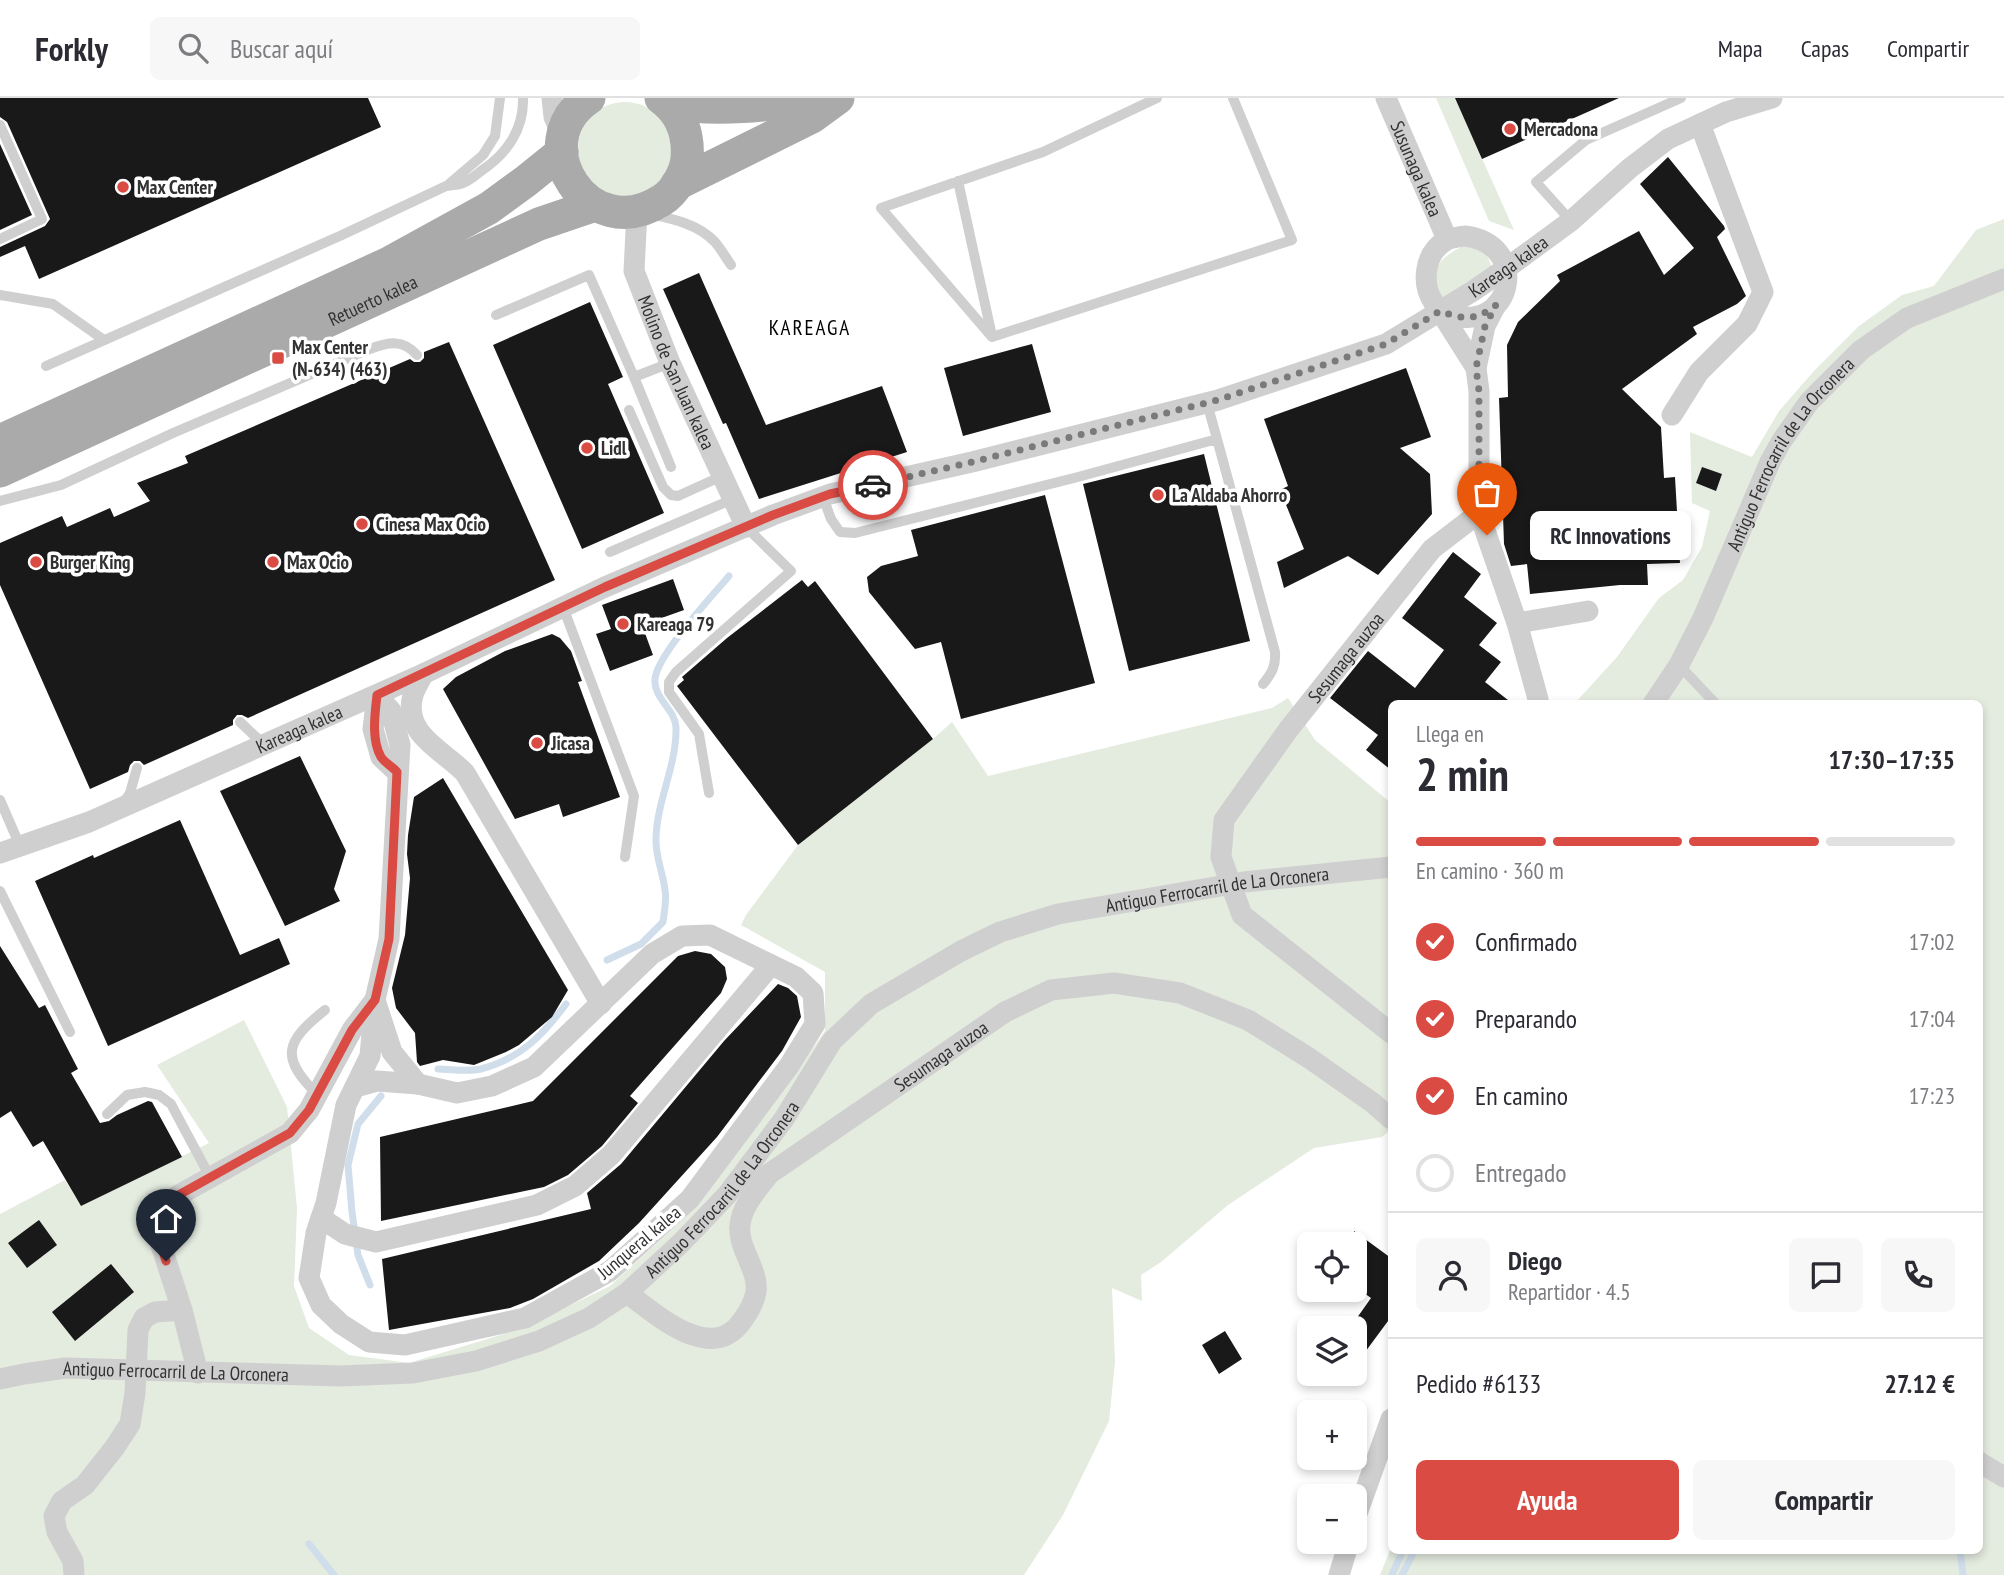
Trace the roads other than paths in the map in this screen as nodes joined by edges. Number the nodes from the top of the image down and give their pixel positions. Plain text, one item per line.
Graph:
1 (509, 98) edge
2 (523, 98) edge
3 (552, 98) edge
4 (589, 98) edge
5 (815, 98) edge
6 (838, 98) edge
7 (1157, 98) edge
8 (1233, 98) edge
9 (1386, 98) edge
10 (1681, 98) edge
11 (1772, 98) edge
12 (665, 101) edge
13 (500, 104) edge
14 (1700, 124) junction
15 (0, 125) edge
16 (562, 144) junction
17 (958, 181) junction
18 (677, 184) junction
19 (446, 186) junction
20 (594, 205) junction
21 (637, 211) junction
22 (1571, 221) junction
23 (0, 239) edge
24 (1447, 239) junction
25 (731, 265) dead end
26 (1507, 268) junction
27 (2004, 279) edge
28 (0, 295) edge
29 (1496, 305) junction
30 (1440, 311) junction
31 (496, 315) dead end
32 (992, 337) junction
33 (104, 341) junction
34 (417, 355) dead end
35 (670, 363) junction
36 (46, 366) dead end
37 (1476, 368) junction
38 (634, 377) junction
39 (1207, 402) junction
40 (629, 410) dead end
41 (1672, 415) dead end
42 (1217, 439) junction
43 (0, 441) edge
44 (671, 467) dead end
45 (0, 471) edge
46 (722, 476) junction
47 (823, 497) junction
48 (733, 499) junction
49 (0, 501) edge
50 (1479, 513) junction
51 (746, 527) junction
52 (610, 552) dead end
53 (563, 607) junction
54 (1588, 611) dead end
55 (1517, 622) junction
56 (1679, 665) junction
57 (423, 674) junction
58 (1263, 684) dead end
59 (377, 695) junction
60 (1538, 699) dead end
61 (1656, 700) edge
62 (1712, 700) edge
63 (240, 722) dead end
64 (270, 743) junction
65 (432, 747) junction
66 (136, 768) dead end
67 (397, 772) junction
68 (709, 793) dead end
69 (1, 805) edge
70 (121, 807) junction
71 (20, 846) junction
72 (0, 853) edge
73 (625, 857) dead end
74 (1388, 867) edge
75 (0, 891) edge
76 (771, 965) junction
77 (375, 1000) junction
78 (601, 1004) junction
79 (326, 1010) dead end
80 (1388, 1031) edge
81 (70, 1032) dead end
82 (418, 1084) junction
83 (355, 1087) junction
84 (317, 1094) junction
85 (107, 1114) dead end
86 (1388, 1116) edge
87 (210, 1177) junction
88 (727, 1195) junction
89 (747, 1203) junction
90 (321, 1218) junction
91 (627, 1293) junction
92 (182, 1310) junction
93 (198, 1373) junction
94 (0, 1380) edge
95 (1388, 1427) edge
96 (1983, 1464) edge
97 (2004, 1477) edge
98 (1367, 1486) edge
99 (1345, 1554) edge
100 (74, 1575) edge
101 (1339, 1575) edge

1 - 13 lane
2 - 19 lane
3 - 16 street
4 - 16 main road
5 - 12 main road
6 - 18 main road
7 - 17 lane
8 - 32 lane
9 - 24 street, Susunaga kalea
10 - 22 lane
11 - 14 street, Kareaga kalea
12 - 18 main road
13 - 19 lane
14 - 22 street, Kareaga kalea
14 - 41 street
15 - 23 lane
16 - 20 main road
16 - 43 main road, Retuerto kalea
17 - 32 lane
17 - 32 lane
18 - 21 main road
19 - 33 lane
20 - 21 main road
20 - 45 main road, Retuerto kalea
21 - 25 lane
21 - 35 street, Molino de San Juan kalea
22 - 26 street, Kareaga kalea
24 - 26 street
24 - 30 street
26 - 29 street
26 - 30 street, Kareaga kalea
27 - 56 street, Antiguo Ferrocarril de La Orconera
28 - 33 lane
29 - 30 street
29 - 37 street
30 - 37 street
30 - 39 street, Kareaga kalea
31 - 38 lane
33 - 36 lane
34 - 49 lane
35 - 38 lane
35 - 46 street, Molino de San Juan kalea
37 - 50 street
38 - 44 lane
39 - 42 lane
39 - 47 street, Kareaga kalea
40 - 46 lane
42 - 47 lane
42 - 58 lane
46 - 48 street, Molino de San Juan kalea
47 - 51 street, Kareaga kalea
48 - 51 street, Molino de San Juan kalea
48 - 52 lane
50 - 55 street
50 - 80 street, Sesumaga auzoa
51 - 53 street, Kareaga kalea
51 - 68 lane
53 - 57 street, Kareaga kalea
53 - 73 lane
54 - 55 street
55 - 60 street
56 - 61 street, Antiguo Ferrocarril de La Orconera
56 - 62 lane
57 - 59 street, Kareaga kalea
57 - 65 street
59 - 64 street, Kareaga kalea
59 - 67 street
63 - 64 lane
64 - 70 street, Kareaga kalea
65 - 67 street
65 - 78 street
66 - 70 lane
67 - 77 street, Junqueral kalea
69 - 71 lane
70 - 71 street, Kareaga kalea
71 - 72 street, Kareaga kalea
74 - 88 street, Antiguo Ferrocarril de La Orconera
75 - 81 lane
76 - 78 street, Junqueral kalea
76 - 90 street
76 - 90 street, Junqueral kalea
77 - 82 street
77 - 83 street, Junqueral kalea
77 - 84 street, Junqueral kalea
78 - 82 street, Junqueral kalea
79 - 84 lane
82 - 83 street, Junqueral kalea
83 - 90 street, Junqueral kalea
84 - 87 street, Junqueral kalea
85 - 87 lane
86 - 89 street, Sesumaga auzoa
87 - 92 street, Junqueral kalea
88 - 89 street
88 - 91 street, Antiguo Ferrocarril de La Orconera
89 - 91 street, Sesumaga auzoa
91 - 93 street, Antiguo Ferrocarril de La Orconera
92 - 93 street, Junqueral kalea
92 - 100 street
93 - 94 street, Antiguo Ferrocarril de La Orconera
95 - 98 street
96 - 97 street
99 - 101 street

